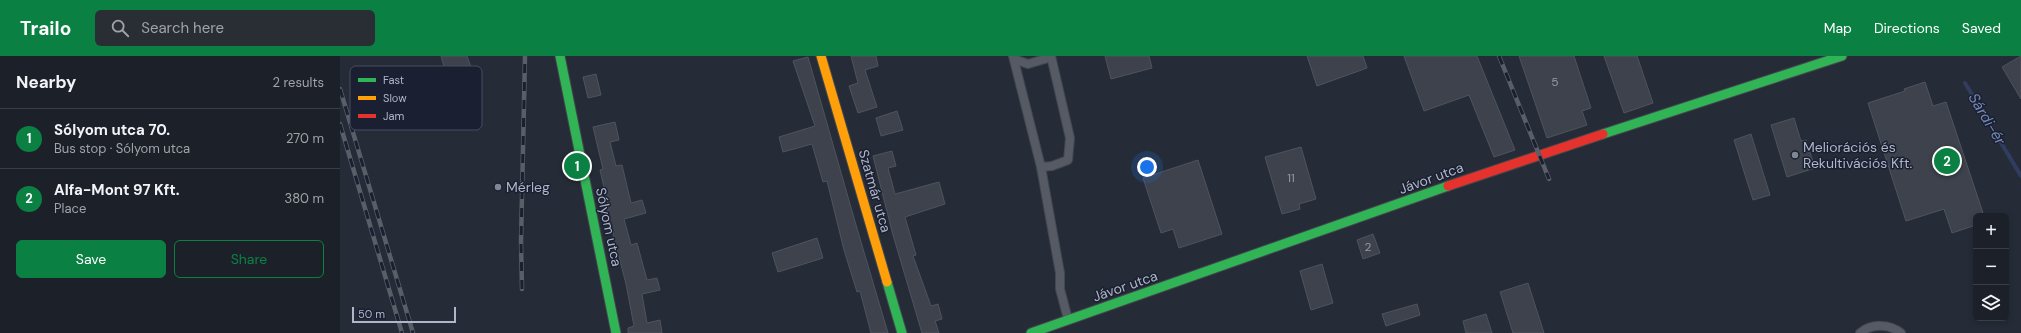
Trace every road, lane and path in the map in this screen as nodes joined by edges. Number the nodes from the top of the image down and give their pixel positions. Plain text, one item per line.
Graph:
1 (560, 56) edge
2 (821, 56) edge
3 (1046, 56) edge
4 (1051, 56) edge
5 (1842, 56) edge
6 (1014, 57) edge
7 (1041, 167) junction
8 (1069, 321) junction
9 (616, 333) edge
10 (902, 333) edge
11 (1031, 333) edge
12 (1860, 333) edge
13 (1901, 333) edge

1 - 9 street, Sólyom utca
2 - 10 street, Szatmár utca
3 - 6 lane
4 - 7 lane
5 - 8 street, Jávor utca
6 - 7 lane
7 - 8 lane
8 - 11 street, Jávor utca
12 - 13 lane

